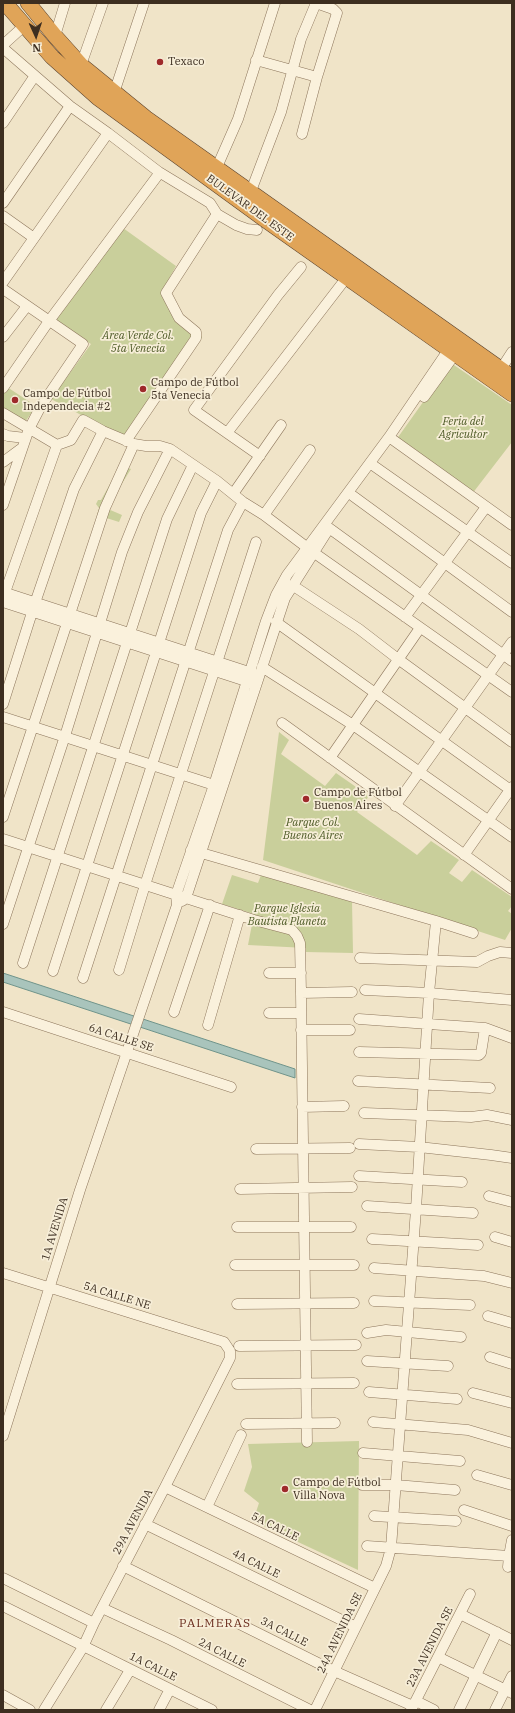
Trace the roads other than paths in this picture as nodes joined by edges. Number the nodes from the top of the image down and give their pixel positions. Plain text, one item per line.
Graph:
1 (5, 3) edge
2 (28, 3) edge
3 (65, 3) edge
4 (104, 3) edge
5 (144, 3) edge
6 (275, 3) edge
7 (316, 3) edge
8 (24, 26) junction
9 (55, 36) junction
10 (3, 47) edge
11 (256, 60) junction
12 (82, 65) junction
13 (292, 70) junction
14 (34, 77) junction
15 (317, 77) junction
16 (114, 93) junction
17 (70, 106) junction
18 (3, 123) edge
19 (108, 133) junction
20 (302, 134) dead end
21 (217, 167) junction
22 (159, 172) junction
23 (221, 186) junction
24 (251, 191) junction
25 (3, 203) edge
26 (210, 203) junction
27 (217, 214) junction
28 (3, 216) edge
29 (257, 230) dead end
30 (34, 238) junction
31 (301, 266) dead end
32 (346, 277) junction
33 (3, 282) edge
34 (3, 289) edge
35 (27, 306) junction
36 (50, 321) junction
37 (3, 337) edge
38 (456, 346) junction
39 (512, 352) edge
40 (506, 373) edge
41 (3, 388) edge
42 (512, 394) edge
43 (3, 413) edge
44 (281, 425) dead end
45 (29, 429) junction
46 (103, 431) junction
47 (227, 433) junction
48 (3, 434) edge
49 (391, 439) junction
50 (23, 443) junction
51 (130, 443) junction
52 (57, 445) junction
53 (170, 449) junction
54 (310, 450) dead end
55 (260, 456) junction
56 (3, 462) edge
57 (194, 465) junction
58 (374, 466) junction
59 (217, 481) junction
60 (233, 494) junction
61 (353, 496) junction
62 (243, 502) junction
63 (3, 504) edge
64 (486, 507) junction
65 (264, 515) junction
66 (512, 525) edge
67 (329, 528) junction
68 (466, 532) junction
69 (256, 542) dead end
70 (310, 550) junction
71 (512, 562) edge
72 (444, 563) junction
73 (292, 585) junction
74 (420, 595) junction
75 (3, 597) edge
76 (34, 607) junction
77 (512, 612) edge
78 (405, 617) junction
79 (68, 618) junction
80 (276, 622) junction
81 (99, 628) junction
82 (420, 628) junction
83 (128, 638) junction
84 (512, 642) edge
85 (157, 647) junction
86 (503, 655) junction
87 (186, 656) junction
88 (398, 659) junction
89 (512, 661) edge
90 (216, 666) junction
91 (255, 676) junction
92 (489, 677) junction
93 (375, 692) junction
94 (512, 692) edge
95 (3, 704) edge
96 (466, 709) junction
97 (3, 717) edge
98 (282, 723) dead end
99 (352, 725) junction
100 (33, 726) junction
101 (65, 736) junction
102 (443, 741) junction
103 (512, 742) edge
104 (94, 746) junction
105 (122, 756) junction
106 (330, 758) junction
107 (152, 765) junction
108 (420, 772) junction
109 (182, 774) junction
110 (214, 785) junction
111 (511, 789) edge
112 (396, 806) junction
113 (3, 817) edge
114 (487, 821) junction
115 (512, 837) edge
116 (3, 839) edge
117 (28, 847) junction
118 (196, 852) junction
119 (464, 855) junction
120 (58, 857) junction
121 (87, 866) junction
122 (115, 875) junction
123 (145, 884) junction
124 (512, 889) edge
125 (180, 899) junction
126 (210, 905) junction
127 (240, 915) junction
128 (436, 921) junction
129 (3, 924) edge
130 (473, 933) dead end
131 (512, 954) edge
132 (360, 958) dead end
133 (432, 961) junction
134 (23, 963) dead end
135 (119, 970) dead end
136 (53, 971) dead end
137 (301, 972) junction
138 (269, 973) dead end
139 (83, 978) dead end
140 (365, 990) dead end
141 (352, 992) dead end
142 (301, 993) junction
143 (429, 993) junction
144 (512, 1000) edge
145 (3, 1012) edge
146 (174, 1012) dead end
147 (269, 1013) dead end
148 (301, 1013) junction
149 (359, 1019) dead end
150 (428, 1024) junction
151 (208, 1025) dead end
152 (485, 1028) junction
153 (301, 1030) junction
154 (350, 1030) dead end
155 (512, 1038) edge
156 (127, 1052) junction
157 (359, 1052) dead end
158 (426, 1053) junction
159 (358, 1081) dead end
160 (424, 1084) junction
161 (231, 1087) dead end
162 (490, 1088) dead end
163 (344, 1106) dead end
164 (302, 1107) junction
165 (364, 1113) dead end
166 (422, 1116) junction
167 (512, 1120) edge
168 (359, 1144) dead end
169 (420, 1147) junction
170 (350, 1148) dead end
171 (256, 1149) dead end
172 (303, 1149) junction
173 (512, 1158) edge
174 (359, 1176) dead end
175 (418, 1179) junction
176 (462, 1182) dead end
177 (303, 1186) junction
178 (352, 1187) dead end
179 (240, 1189) dead end
180 (489, 1196) dead end
181 (512, 1202) edge
182 (367, 1206) dead end
183 (416, 1209) junction
184 (473, 1213) dead end
185 (237, 1227) dead end
186 (303, 1227) junction
187 (351, 1227) dead end
188 (495, 1237) dead end
189 (372, 1238) dead end
190 (414, 1240) junction
191 (512, 1242) edge
192 (478, 1245) dead end
193 (235, 1264) dead end
194 (304, 1265) junction
195 (354, 1265) dead end
196 (374, 1268) dead end
197 (412, 1271) junction
198 (3, 1274) edge
199 (512, 1283) edge
200 (49, 1288) junction
201 (374, 1301) dead end
202 (304, 1303) junction
203 (354, 1303) dead end
204 (408, 1303) junction
205 (237, 1304) dead end
206 (470, 1305) dead end
207 (488, 1316) dead end
208 (512, 1323) edge
209 (406, 1332) junction
210 (367, 1333) dead end
211 (461, 1337) dead end
212 (224, 1342) joint
213 (305, 1344) junction
214 (356, 1345) dead end
215 (239, 1346) dead end
216 (490, 1357) dead end
217 (367, 1361) dead end
218 (405, 1362) junction
219 (512, 1364) edge
220 (448, 1366) dead end
221 (354, 1383) dead end
222 (237, 1384) dead end
223 (306, 1384) junction
224 (369, 1392) dead end
225 (473, 1393) dead end
226 (402, 1394) junction
227 (457, 1399) dead end
228 (512, 1403) edge
229 (373, 1422) dead end
230 (306, 1423) junction
231 (335, 1423) dead end
232 (246, 1424) dead end
233 (400, 1425) junction
234 (242, 1435) dead end
235 (3, 1436) edge
236 (307, 1442) dead end
237 (512, 1443) edge
238 (363, 1453) dead end
239 (398, 1455) junction
240 (460, 1460) dead end
241 (477, 1475) dead end
242 (362, 1485) dead end
243 (396, 1485) junction
244 (512, 1485) edge
245 (165, 1487) junction
246 (456, 1490) dead end
247 (207, 1507) junction
248 (464, 1510) dead end
249 (374, 1516) dead end
250 (394, 1516) junction
251 (456, 1521) dead end
252 (145, 1524) junction
253 (512, 1526) edge
254 (512, 1540) edge
255 (367, 1546) dead end
256 (391, 1548) junction
257 (509, 1556) junction
258 (123, 1566) junction
259 (508, 1567) dead end
260 (3, 1578) edge
261 (375, 1588) junction
262 (470, 1594) dead end
263 (3, 1606) edge
264 (102, 1608) junction
265 (460, 1614) junction
266 (94, 1623) junction
267 (356, 1627) junction
268 (497, 1632) junction
269 (512, 1640) edge
270 (83, 1646) junction
271 (438, 1657) junction
272 (130, 1670) junction
273 (334, 1671) junction
274 (476, 1675) junction
275 (512, 1676) edge
276 (170, 1689) junction
277 (509, 1692) edge
278 (3, 1694) edge
279 (413, 1706) edge
280 (200, 1707) edge
281 (30, 1710) edge
282 (44, 1710) edge
283 (106, 1710) edge
284 (159, 1710) edge
285 (212, 1710) edge
286 (310, 1710) edge
287 (315, 1710) edge
288 (434, 1710) edge
289 (459, 1710) edge
290 (496, 1710) edge

1 - 8 highway, BULEVAR DEL ESTE
2 - 9 highway, BULEVAR DEL ESTE
3 - 9 street
4 - 12 street
5 - 16 street
6 - 11 street
7 - 13 street
7 - 15 street
8 - 10 street
8 - 23 highway, BULEVAR DEL ESTE
9 - 12 highway, BULEVAR DEL ESTE
10 - 14 street
11 - 13 street
11 - 21 street
12 - 16 highway, BULEVAR DEL ESTE
13 - 15 street
13 - 24 street
14 - 17 street
14 - 18 street
15 - 20 street
16 - 21 highway, BULEVAR DEL ESTE
17 - 19 street
17 - 25 street
19 - 22 street
19 - 30 street
21 - 24 highway, BULEVAR DEL ESTE
22 - 26 street
22 - 36 street
23 - 26 street
23 - 32 highway, BULEVAR DEL ESTE
24 - 38 highway, BULEVAR DEL ESTE
26 - 27 street
27 - 29 street
27 - 51 street
28 - 30 street
30 - 33 street
31 - 47 street
32 - 38 highway, BULEVAR DEL ESTE
32 - 47 street
34 - 35 street
35 - 36 street
35 - 37 street
36 - 41 street
36 - 45 street
38 - 40 highway, BULEVAR DEL ESTE
38 - 42 highway, BULEVAR DEL ESTE
38 - 49 street
39 - 40 street
43 - 45 street
44 - 55 street
45 - 50 street
45 - 52 street
46 - 51 street
46 - 52 street
46 - 76 street
47 - 55 street
48 - 50 street
49 - 58 street
49 - 64 street
49 - 70 street
50 - 56 street
50 - 63 street
51 - 53 street
51 - 79 street
52 - 75 street
53 - 57 street
53 - 81 street
54 - 65 street
55 - 60 street
57 - 59 street
57 - 83 street
58 - 61 street
58 - 68 street
59 - 60 street
59 - 85 street
60 - 62 street
61 - 67 street
61 - 72 street
62 - 65 street
62 - 87 street
64 - 66 street
64 - 68 street
65 - 70 street
67 - 70 street
67 - 74 street
68 - 71 street
68 - 72 street
69 - 90 street
70 - 73 street
70 - 78 street
70 - 91 street
72 - 74 street
72 - 77 street
73 - 80 street
73 - 88 street
74 - 78 street
74 - 86 street
75 - 76 street
76 - 79 street
76 - 95 street
78 - 82 street
79 - 81 street
79 - 100 street
80 - 91 street
80 - 93 street
81 - 83 street
81 - 101 street
82 - 88 street
82 - 92 street
83 - 85 street
83 - 104 street
84 - 86 street
85 - 87 street
85 - 105 street
86 - 89 street
86 - 92 street
87 - 90 street
87 - 107 street
88 - 93 street
88 - 96 street
90 - 91 street
90 - 109 street
91 - 99 street
91 - 110 street
91 - 118 street
92 - 94 street
92 - 96 street
93 - 99 street
93 - 102 street
96 - 102 street
96 - 103 street
97 - 100 street
98 - 106 street
99 - 106 street
99 - 108 street
100 - 101 street
100 - 113 street
101 - 104 street
101 - 117 street
102 - 108 street
102 - 111 street
104 - 105 street
104 - 120 street
105 - 107 street
105 - 121 street
106 - 112 street
107 - 109 street
107 - 122 street
108 - 112 street
108 - 114 street
109 - 110 street
109 - 123 street
110 - 118 street
111 - 114 street
112 - 119 street
114 - 115 street
114 - 119 street
116 - 117 street
117 - 120 street
117 - 129 street
118 - 125 street, 1A AVENIDA
118 - 128 street
119 - 124 street
120 - 121 street
120 - 134 street
121 - 122 street
121 - 136 street
122 - 123 street
122 - 139 street
123 - 125 street
123 - 135 street
125 - 126 street
125 - 156 street, 1A AVENIDA
126 - 127 street
126 - 146 street
127 - 137 street
127 - 151 street
128 - 130 street
128 - 133 street, 24A AVENIDA SE
131 - 133 street
132 - 133 street
133 - 143 street, 24A AVENIDA SE
137 - 138 street
137 - 142 street
140 - 143 street
141 - 142 street
142 - 148 street
143 - 144 street
143 - 150 street, 24A AVENIDA SE
145 - 156 street, 6A CALLE SE
147 - 148 street
148 - 153 street
149 - 150 street
150 - 152 street
150 - 158 street, 24A AVENIDA SE
152 - 155 street
152 - 158 street
153 - 154 street
153 - 164 street
156 - 161 street, 6A CALLE SE
156 - 200 street, 1A AVENIDA
157 - 158 street
158 - 160 street, 24A AVENIDA SE
159 - 160 street
160 - 162 street
160 - 166 street, 24A AVENIDA SE
163 - 164 street
164 - 172 street
165 - 166 street
166 - 167 street
166 - 169 street, 24A AVENIDA SE
168 - 169 street
169 - 173 street
169 - 175 street, 24A AVENIDA SE
170 - 172 street
171 - 172 street
172 - 177 street
174 - 175 street
175 - 176 street
175 - 183 street, 24A AVENIDA SE
177 - 178 street
177 - 179 street
177 - 186 street
180 - 181 street
182 - 183 street
183 - 184 street
183 - 190 street, 24A AVENIDA SE
185 - 186 street
186 - 187 street
186 - 194 street
188 - 191 street
189 - 190 street
190 - 192 street
190 - 197 street, 24A AVENIDA SE
193 - 194 street
194 - 195 street
194 - 202 street
196 - 197 street
197 - 199 street
197 - 204 street, 24A AVENIDA SE
198 - 200 street, 5A CALLE NE
200 - 212 street, 5A CALLE NE
200 - 235 street, 1A AVENIDA
201 - 204 street
202 - 203 street
202 - 205 street
202 - 213 street
204 - 206 street
204 - 209 street, 24A AVENIDA SE
207 - 208 street
209 - 210 street
209 - 211 street
209 - 218 street, 24A AVENIDA SE
212 - 245 street, 29A AVENIDA
213 - 214 street
213 - 215 street
213 - 223 street
216 - 219 street
217 - 218 street
218 - 220 street
218 - 226 street, 24A AVENIDA SE
221 - 223 street
222 - 223 street
223 - 230 street
224 - 226 street
225 - 228 street
226 - 227 street
226 - 233 street, 24A AVENIDA SE
229 - 233 street
230 - 231 street
230 - 232 street
230 - 236 street
233 - 237 street
233 - 239 street, 24A AVENIDA SE
234 - 247 street
238 - 239 street
239 - 240 street
239 - 243 street, 24A AVENIDA SE
241 - 244 street
242 - 243 street
243 - 246 street
243 - 250 street, 24A AVENIDA SE
245 - 247 street, 5A CALLE
245 - 252 street, 29A AVENIDA
247 - 261 street, 5A CALLE
248 - 253 street
249 - 250 street
250 - 251 street
250 - 256 street, 24A AVENIDA SE
252 - 258 street, 29A AVENIDA
252 - 267 street, 4A CALLE
254 - 257 street
255 - 256 street
256 - 257 street
256 - 261 street, 24A AVENIDA SE
257 - 259 street
258 - 264 street, 29A AVENIDA
258 - 273 street, 3A CALLE
260 - 266 street
261 - 267 street, 24A AVENIDA SE
262 - 265 street, 23A AVENIDA SE
263 - 270 street, 1A CALLE
264 - 266 street, 29A AVENIDA
264 - 286 street, 2A CALLE
265 - 268 street
265 - 271 street, 23A AVENIDA SE
266 - 270 street, 29A AVENIDA
267 - 273 street, 24A AVENIDA SE
268 - 269 street
268 - 274 street
270 - 272 street, 1A CALLE
270 - 282 street, 29A AVENIDA
271 - 274 street
271 - 279 street, 23A AVENIDA SE
272 - 276 street, 1A CALLE
272 - 283 street
273 - 279 street, 3A CALLE
273 - 287 street, 24A AVENIDA SE
274 - 277 street
274 - 289 street
275 - 277 street
276 - 280 street, 1A CALLE
276 - 284 street
277 - 290 street
278 - 281 street
279 - 288 street, 3A CALLE
280 - 285 street, 1A CALLE

